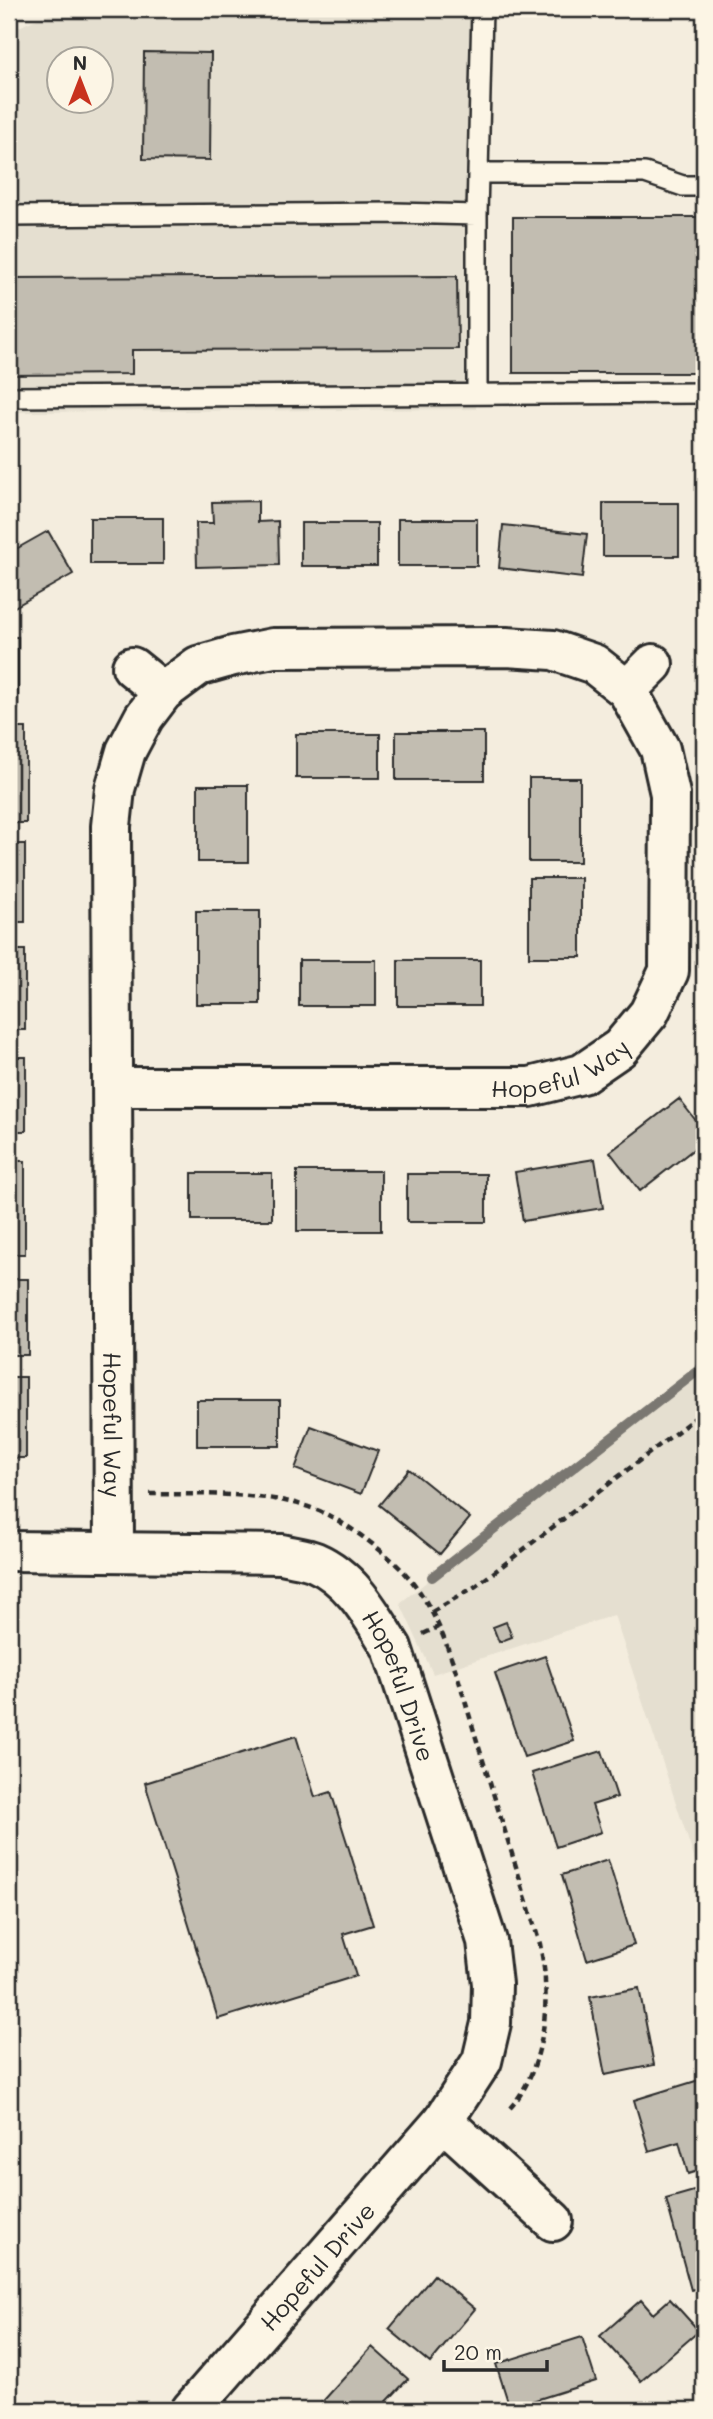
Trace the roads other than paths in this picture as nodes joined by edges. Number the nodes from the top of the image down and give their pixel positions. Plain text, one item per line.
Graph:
1 (482, 9) edge
2 (478, 173) junction
3 (704, 186) edge
4 (477, 215) junction
5 (9, 216) edge
6 (704, 393) edge
7 (477, 394) junction
8 (9, 397) edge
9 (132, 667) dead end
10 (163, 692) junction
11 (114, 1087) junction
12 (9, 1551) edge
13 (114, 1551) junction
14 (443, 2121) junction
15 (553, 2221) dead end
16 (191, 2410) edge

1 - 2 lane
2 - 3 lane
2 - 4 lane
4 - 5 lane
4 - 7 lane
6 - 7 lane
7 - 8 lane
9 - 10 street
10 - 11 street, Hopeful Way
10 - 11 street, Hopeful Way
11 - 13 street, Hopeful Way
12 - 13 street, Hopeful Drive
13 - 14 street, Hopeful Drive
14 - 15 street
14 - 16 street, Hopeful Drive

